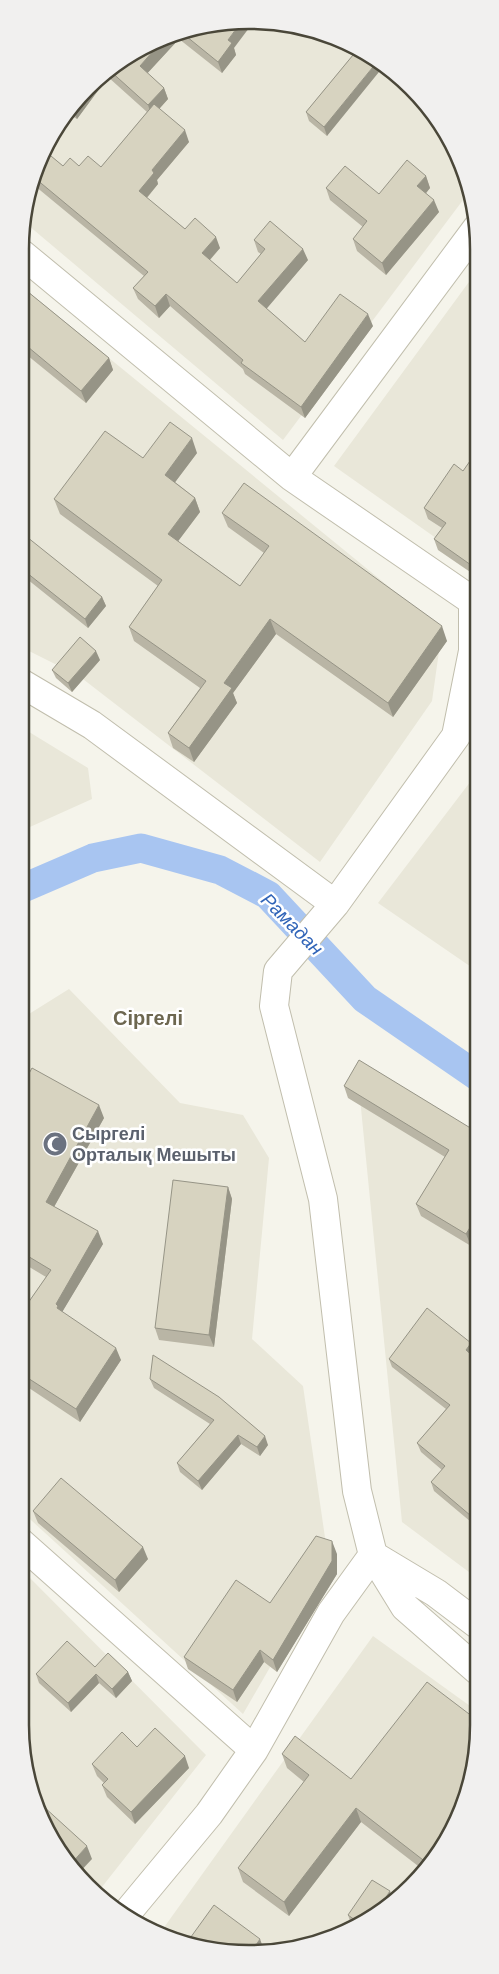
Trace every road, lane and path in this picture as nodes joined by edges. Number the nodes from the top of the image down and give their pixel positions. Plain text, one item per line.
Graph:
1 (470, 237) edge
2 (29, 260) edge
3 (292, 477) junction
4 (470, 599) edge
5 (470, 666) edge
6 (29, 688) edge
7 (335, 904) junction
8 (29, 1550) edge
9 (373, 1555) junction
10 (470, 1619) edge
11 (470, 1664) edge
12 (254, 1750) junction
13 (130, 1910) edge

1 - 3 street
2 - 3 street
3 - 4 street
5 - 7 street
6 - 7 street
7 - 9 street
8 - 12 street
9 - 10 street
9 - 11 street
9 - 12 street
12 - 13 street

